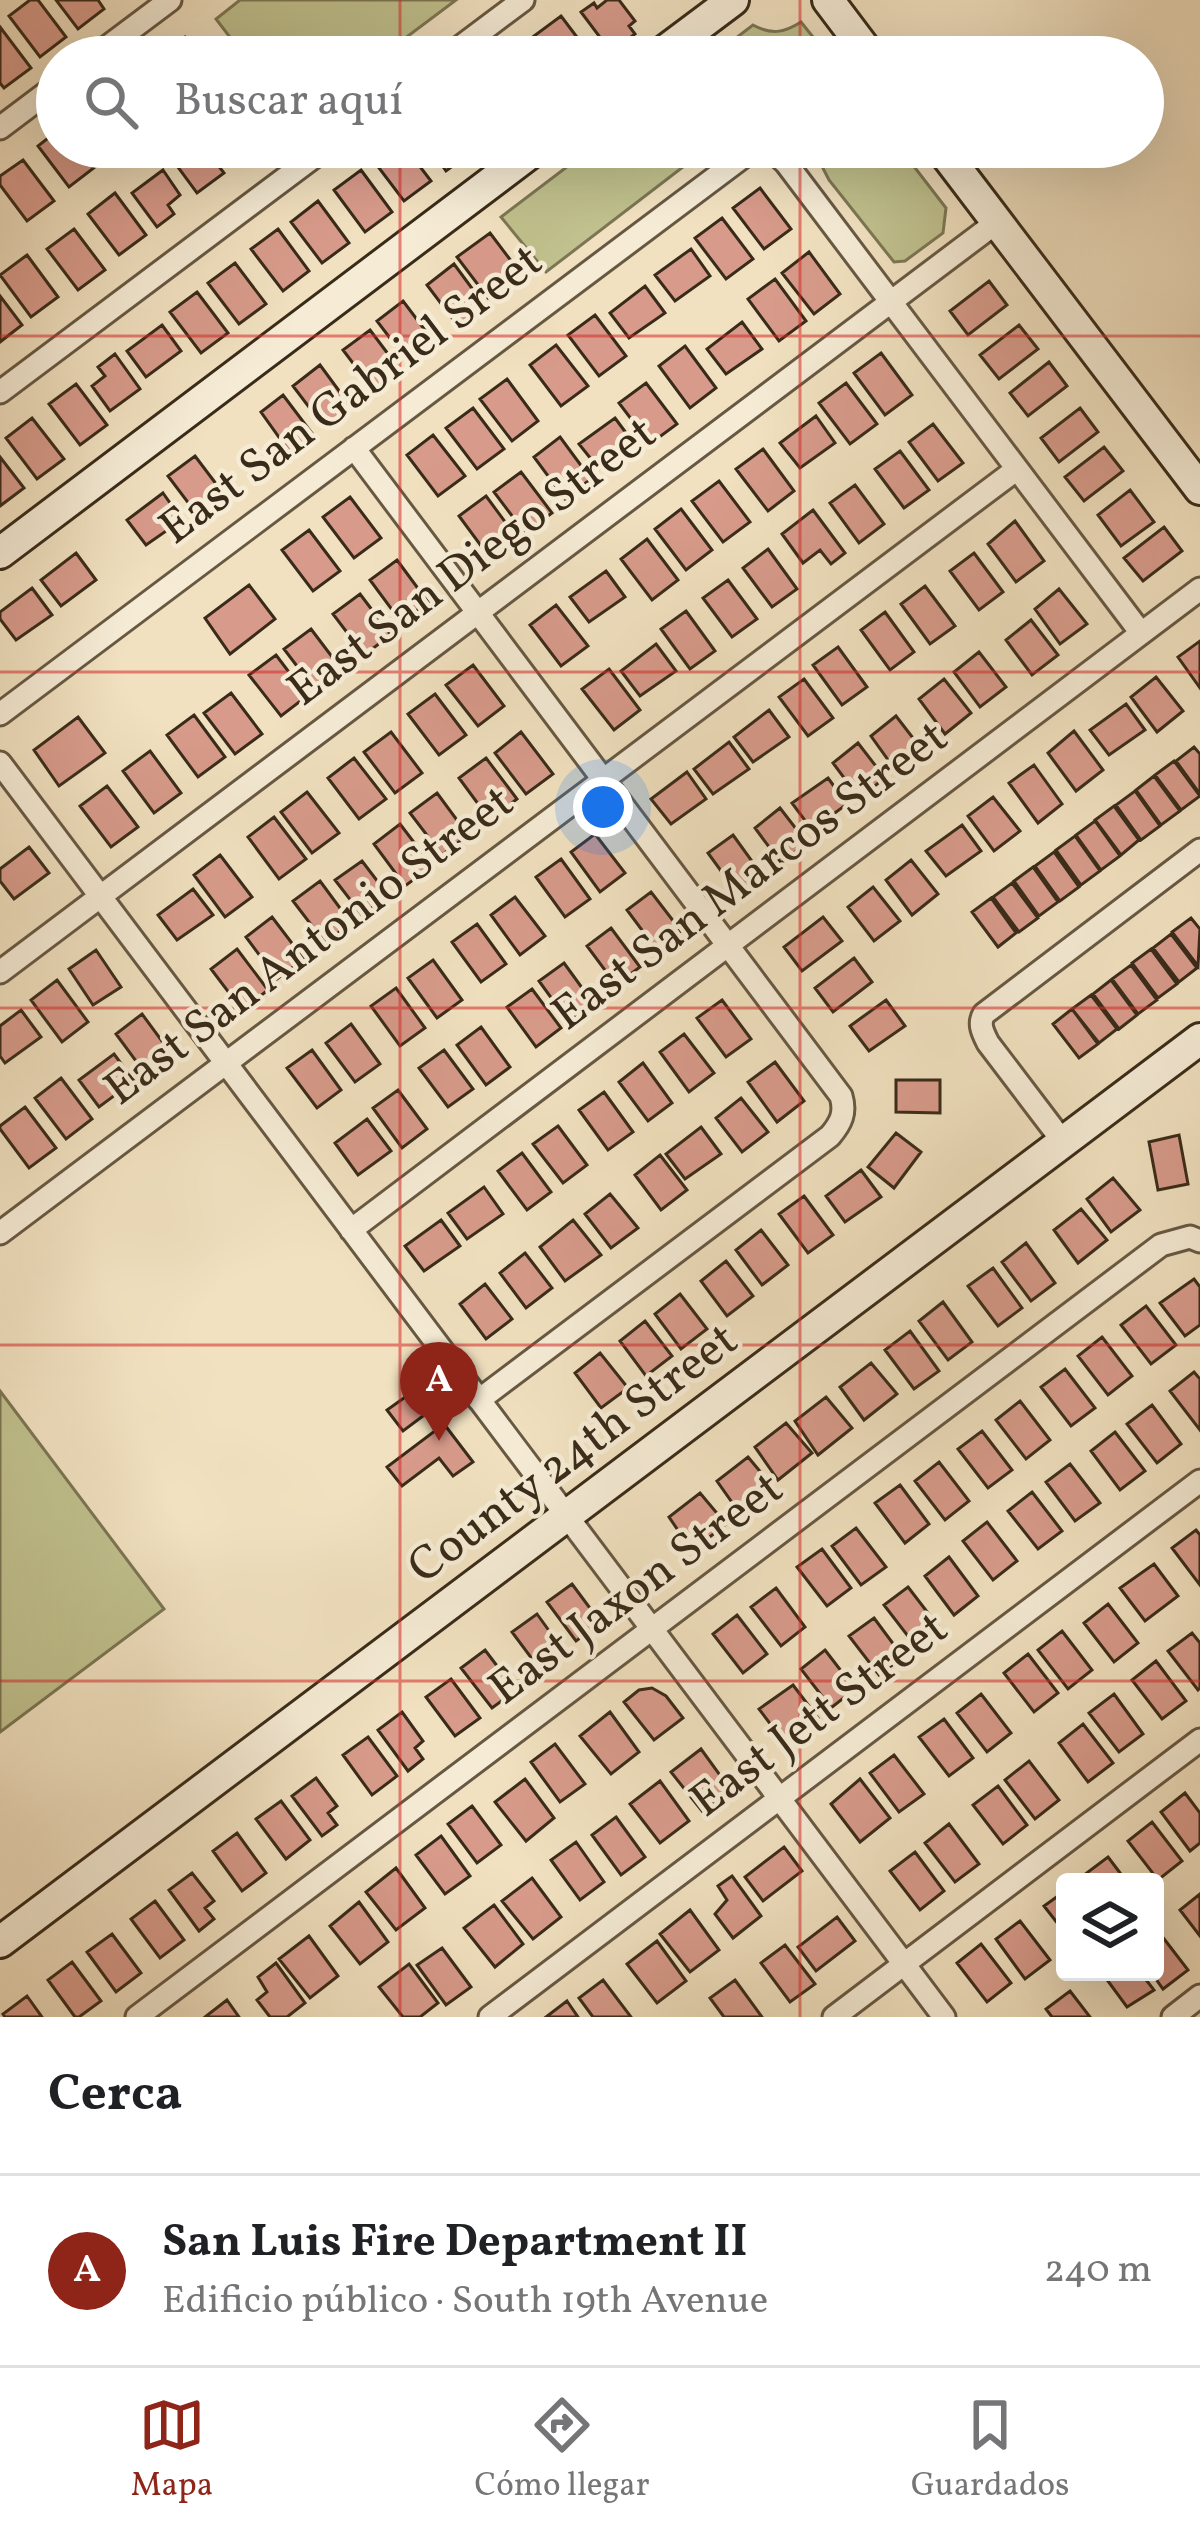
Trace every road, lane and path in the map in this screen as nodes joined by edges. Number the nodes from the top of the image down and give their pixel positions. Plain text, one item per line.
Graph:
1 (170, 0) edge
2 (523, 0) edge
3 (733, 0) edge
4 (828, 0) edge
5 (122, 36) edge
6 (475, 36) edge
7 (685, 36) edge
8 (855, 36) edge
9 (36, 101) edge
10 (0, 128) edge
11 (299, 168) edge
12 (510, 168) edge
13 (728, 168) edge
14 (789, 168) edge
15 (956, 168) edge
16 (997, 222) junction
17 (891, 302) junction
18 (0, 392) edge
19 (353, 448) junction
20 (1017, 470) junction
21 (1200, 489) edge
22 (0, 553) edge
23 (1200, 590) edge
24 (477, 613) junction
25 (1142, 633) junction
26 (0, 714) edge
27 (0, 764) edge
28 (603, 780) junction
29 (1200, 850) edge
30 (100, 897) junction
31 (728, 947) junction
32 (0, 972) edge
33 (1200, 1039) edge
34 (225, 1063) junction
35 (1064, 1142) junction
36 (351, 1230) junction
37 (0, 1233) edge
38 (1195, 1239) edge
39 (478, 1400) junction
40 (1200, 1481) edge
41 (567, 1517) junction
42 (653, 1631) junction
43 (1200, 1740) edge
44 (780, 1800) junction
45 (0, 1942) edge
46 (904, 1964) junction
47 (1200, 1996) edge
48 (137, 2017) edge
49 (490, 2017) edge
50 (834, 2017) edge
51 (944, 2017) edge
52 (1172, 2017) edge

1 - 5 street
2 - 6 street
3 - 7 street
4 - 8 street
9 - 10 street
11 - 18 street
12 - 22 street
13 - 19 street, East San Gabriel Sreet
14 - 17 street
15 - 16 street
16 - 17 street, East San Diego Street
16 - 21 street
17 - 20 street
17 - 24 street, East San Diego Street
19 - 24 street
19 - 26 street, East San Gabriel Sreet
20 - 25 street
20 - 28 street, East San Antonio Street
23 - 25 street, East San Marcos Street
24 - 28 street
24 - 30 street, East San Diego Street
25 - 31 street, East San Marcos Street
27 - 30 street
28 - 31 street
28 - 34 street, East San Antonio Street
29 - 35 street
30 - 32 street, East San Diego Street
30 - 34 street
31 - 36 street, East San Marcos Street
31 - 39 street
33 - 35 street, County 24th Street
34 - 36 street
34 - 37 street, East San Antonio Street
35 - 41 street, County 24th Street
36 - 39 street
38 - 42 street, East Jaxon Street
39 - 41 street
40 - 44 street, East Jett Street
41 - 42 street
41 - 45 street, County 24th Street
42 - 44 street
42 - 48 street, East Jaxon Street
43 - 46 street
44 - 46 street
44 - 49 street, East Jett Street
46 - 50 street
46 - 51 street
47 - 52 street

